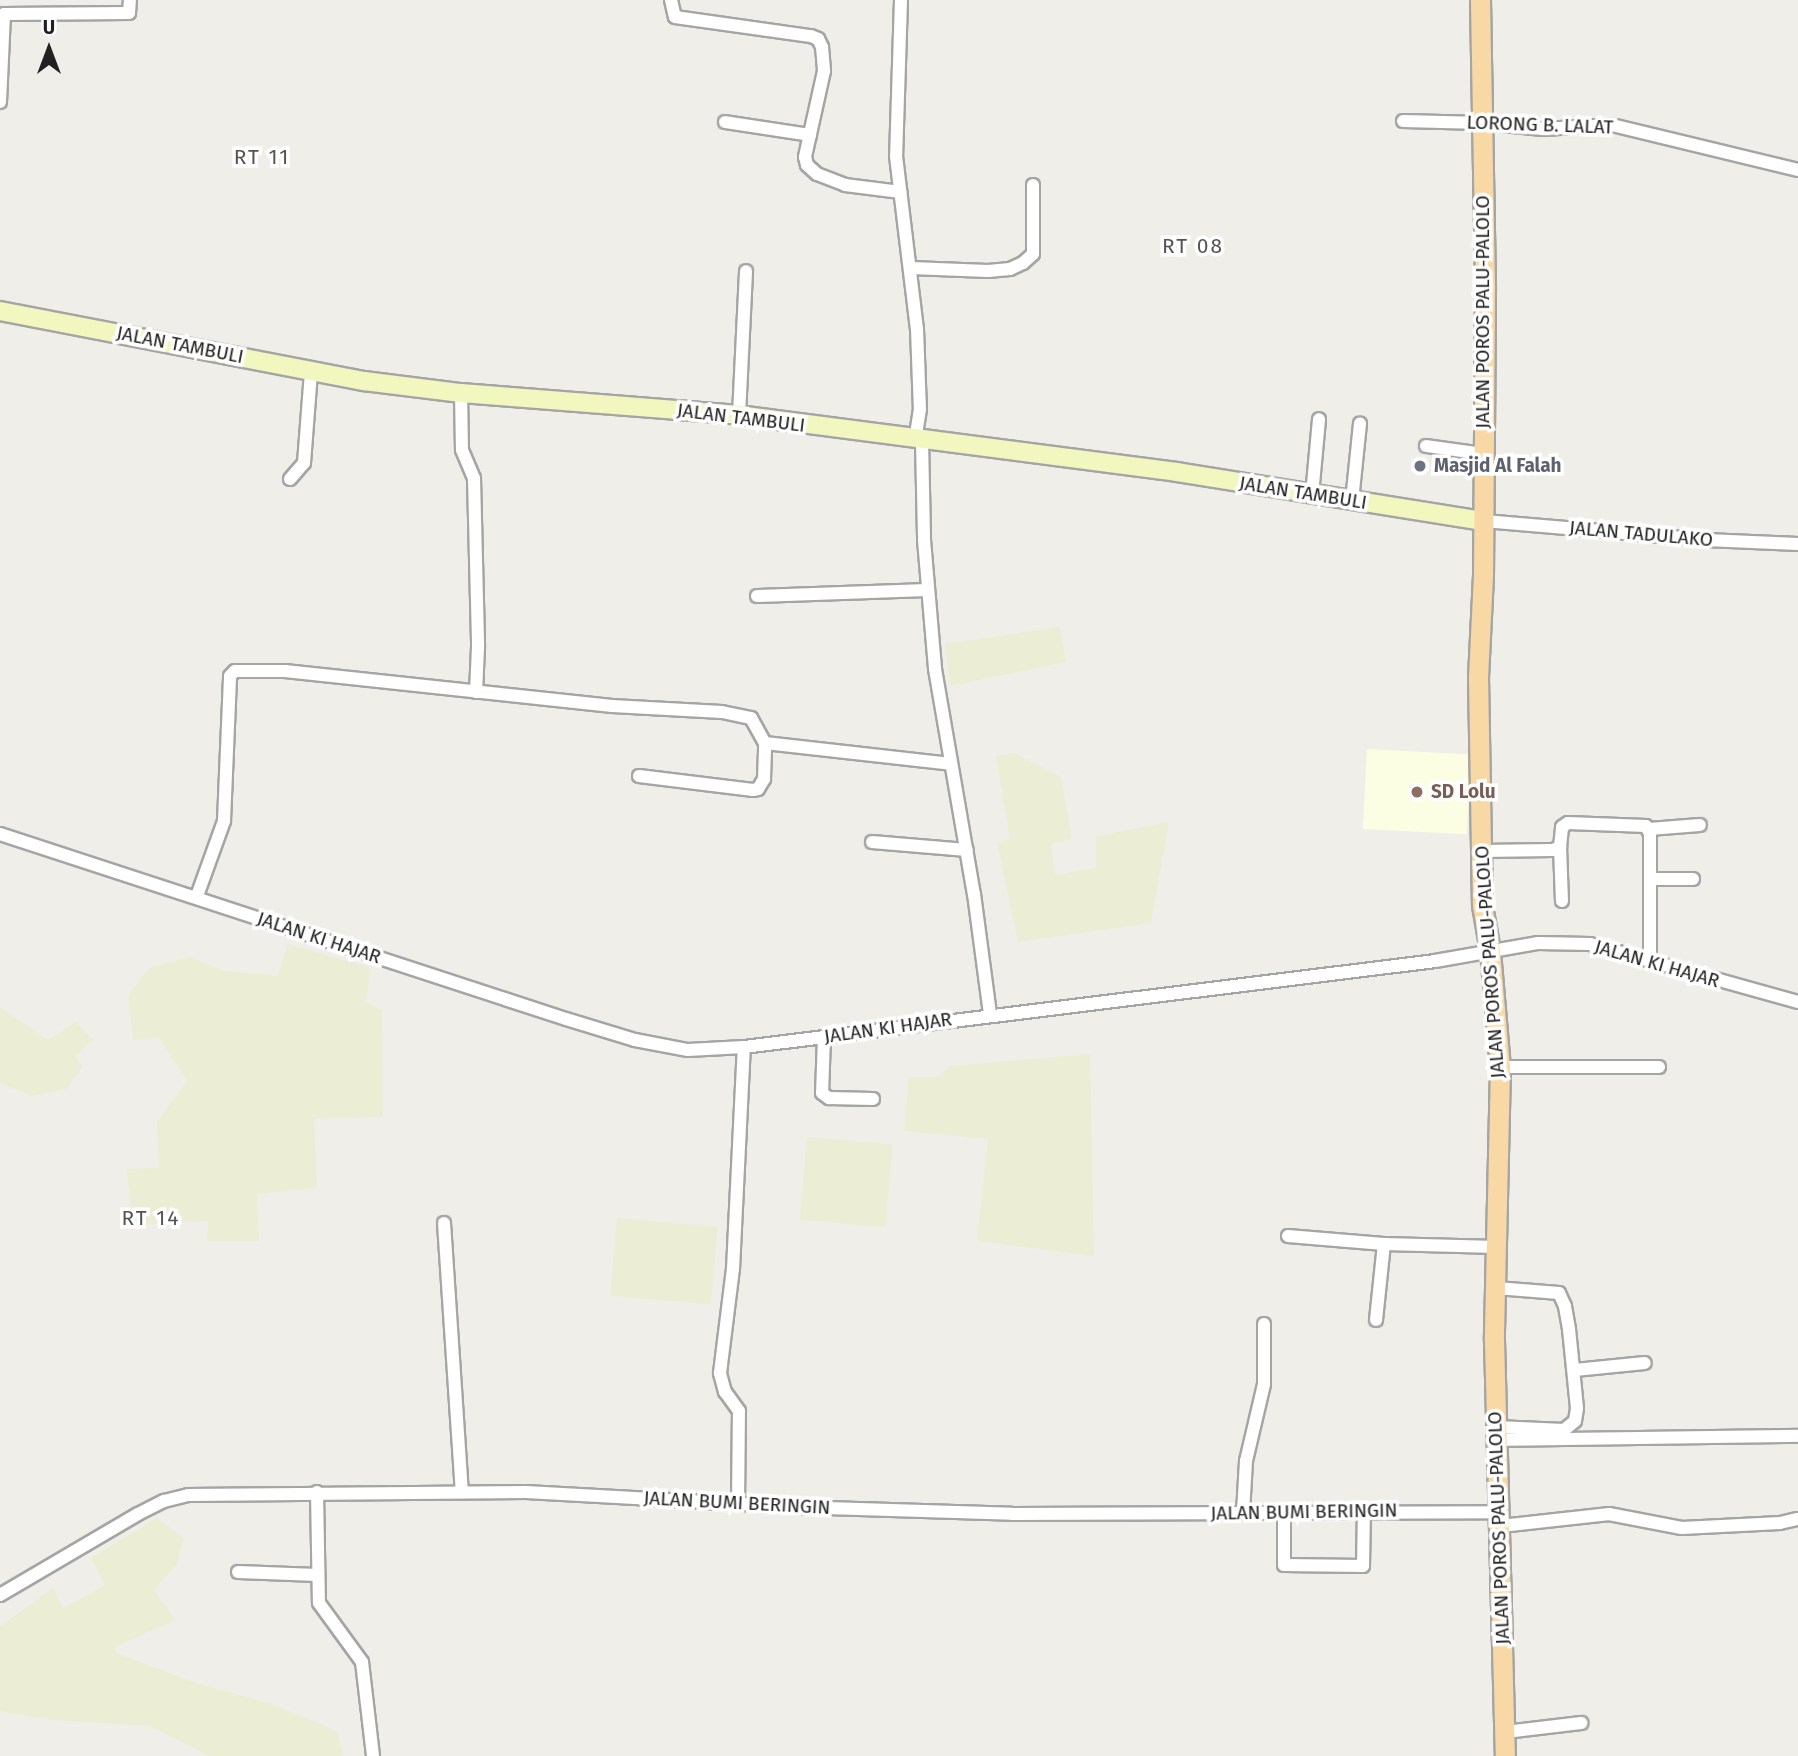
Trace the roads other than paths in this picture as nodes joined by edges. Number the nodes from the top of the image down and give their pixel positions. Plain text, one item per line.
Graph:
1 (130, 0) edge
2 (671, 0) edge
3 (901, 0) edge
4 (1480, 0) edge
5 (0, 102) edge
6 (1403, 121) dead end
7 (725, 122) dead end
8 (1482, 123) junction
9 (810, 135) junction
10 (1798, 170) edge
11 (1033, 185) dead end
12 (901, 192) junction
13 (911, 268) junction
14 (746, 271) dead end
15 (0, 312) edge
16 (312, 372) junction
17 (461, 393) junction
18 (739, 415) junction
19 (1319, 419) dead end
20 (1360, 423) dead end
21 (919, 440) junction
22 (1426, 446) dead end
23 (1484, 454) junction
24 (290, 479) dead end
25 (1312, 495) junction
26 (1352, 501) junction
27 (1483, 521) junction
28 (1798, 544) edge
29 (928, 590) junction
30 (757, 596) dead end
31 (476, 692) junction
32 (765, 743) junction
33 (951, 764) junction
34 (639, 776) dead end
35 (1700, 825) dead end
36 (1649, 829) junction
37 (0, 834) edge
38 (872, 842) dead end
39 (1560, 848) junction
40 (967, 850) junction
41 (1481, 851) junction
42 (1651, 878) junction
43 (1693, 879) dead end
44 (197, 896) junction
45 (1562, 901) dead end
46 (1490, 951) junction
47 (1650, 961) junction
48 (1798, 1002) edge
49 (990, 1014) junction
50 (824, 1037) junction
51 (744, 1047) junction
52 (1500, 1067) junction
53 (1659, 1067) dead end
54 (873, 1099) dead end
55 (444, 1223) dead end
56 (1288, 1236) dead end
57 (1384, 1244) junction
58 (1497, 1247) junction
59 (1496, 1288) junction
60 (1376, 1320) dead end
61 (1264, 1325) dead end
62 (1645, 1363) dead end
63 (1575, 1370) junction
64 (1497, 1434) junction
65 (1798, 1436) edge
66 (462, 1491) junction
67 (317, 1492) junction
68 (738, 1504) junction
69 (1364, 1511) junction
70 (1243, 1513) junction
71 (1284, 1513) junction
72 (1500, 1519) junction
73 (1798, 1519) edge
74 (238, 1572) dead end
75 (318, 1575) junction
76 (0, 1595) edge
77 (1580, 1723) dead end
78 (1505, 1731) junction
79 (373, 1756) edge
80 (1506, 1756) edge

1 - 5 street
2 - 9 street
3 - 12 street
4 - 8 main road, JALAN POROS PALU-PALOLO
6 - 8 street, LORONG B. LALAT
7 - 9 street
8 - 10 street, LORONG B. LALAT
8 - 23 main road, JALAN POROS PALU-PALOLO
9 - 12 street
11 - 13 street
12 - 13 street
13 - 21 street
14 - 18 street
15 - 16 street, JALAN TAMBULI
16 - 17 street, JALAN TAMBULI
16 - 24 street
17 - 18 street, JALAN TAMBULI
17 - 31 street
18 - 21 street, JALAN TAMBULI
19 - 25 street
20 - 26 street
21 - 25 street, JALAN TAMBULI
21 - 29 street
22 - 23 street
23 - 27 main road, JALAN POROS PALU-PALOLO
25 - 26 street, JALAN TAMBULI
26 - 27 street, JALAN TAMBULI
27 - 28 street, JALAN TADULAKO
27 - 41 main road, JALAN POROS PALU-PALOLO
29 - 30 street
29 - 33 street
31 - 32 street
31 - 44 street
32 - 33 street
32 - 34 street
33 - 40 street
35 - 36 street
36 - 39 street
36 - 42 street
37 - 44 street, JALAN KI HAJAR
38 - 40 street
39 - 41 street
39 - 45 street
40 - 49 street
41 - 46 main road, JALAN POROS PALU-PALOLO
42 - 43 street
42 - 47 street
44 - 51 street, JALAN KI HAJAR
46 - 47 street, JALAN KI HAJAR
46 - 49 street, JALAN KI HAJAR
46 - 52 main road, JALAN POROS PALU-PALOLO
47 - 48 street, JALAN KI HAJAR
49 - 50 street, JALAN KI HAJAR
50 - 51 street, JALAN KI HAJAR
50 - 54 street
51 - 68 street
52 - 53 street
52 - 58 main road, JALAN POROS PALU-PALOLO
55 - 66 street
56 - 57 street
57 - 58 street
57 - 60 street
58 - 59 main road, JALAN POROS PALU-PALOLO
59 - 63 street
59 - 64 main road, JALAN POROS PALU-PALOLO
61 - 70 street
62 - 63 street
63 - 64 street
64 - 65 street
64 - 72 main road, JALAN POROS PALU-PALOLO
66 - 67 street, JALAN BUMI BERINGIN
66 - 68 street, JALAN BUMI BERINGIN
67 - 75 street
67 - 76 street, JALAN BUMI BERINGIN
68 - 70 street, JALAN BUMI BERINGIN
69 - 71 street, JALAN BUMI BERINGIN
69 - 71 street
69 - 72 street, JALAN BUMI BERINGIN
70 - 71 street, JALAN BUMI BERINGIN
72 - 73 street, JALAN BUMI BERINGIN
72 - 78 main road, JALAN POROS PALU-PALOLO
74 - 75 street
75 - 79 street
77 - 78 street
78 - 80 main road, JALAN POROS PALU-PALOLO

